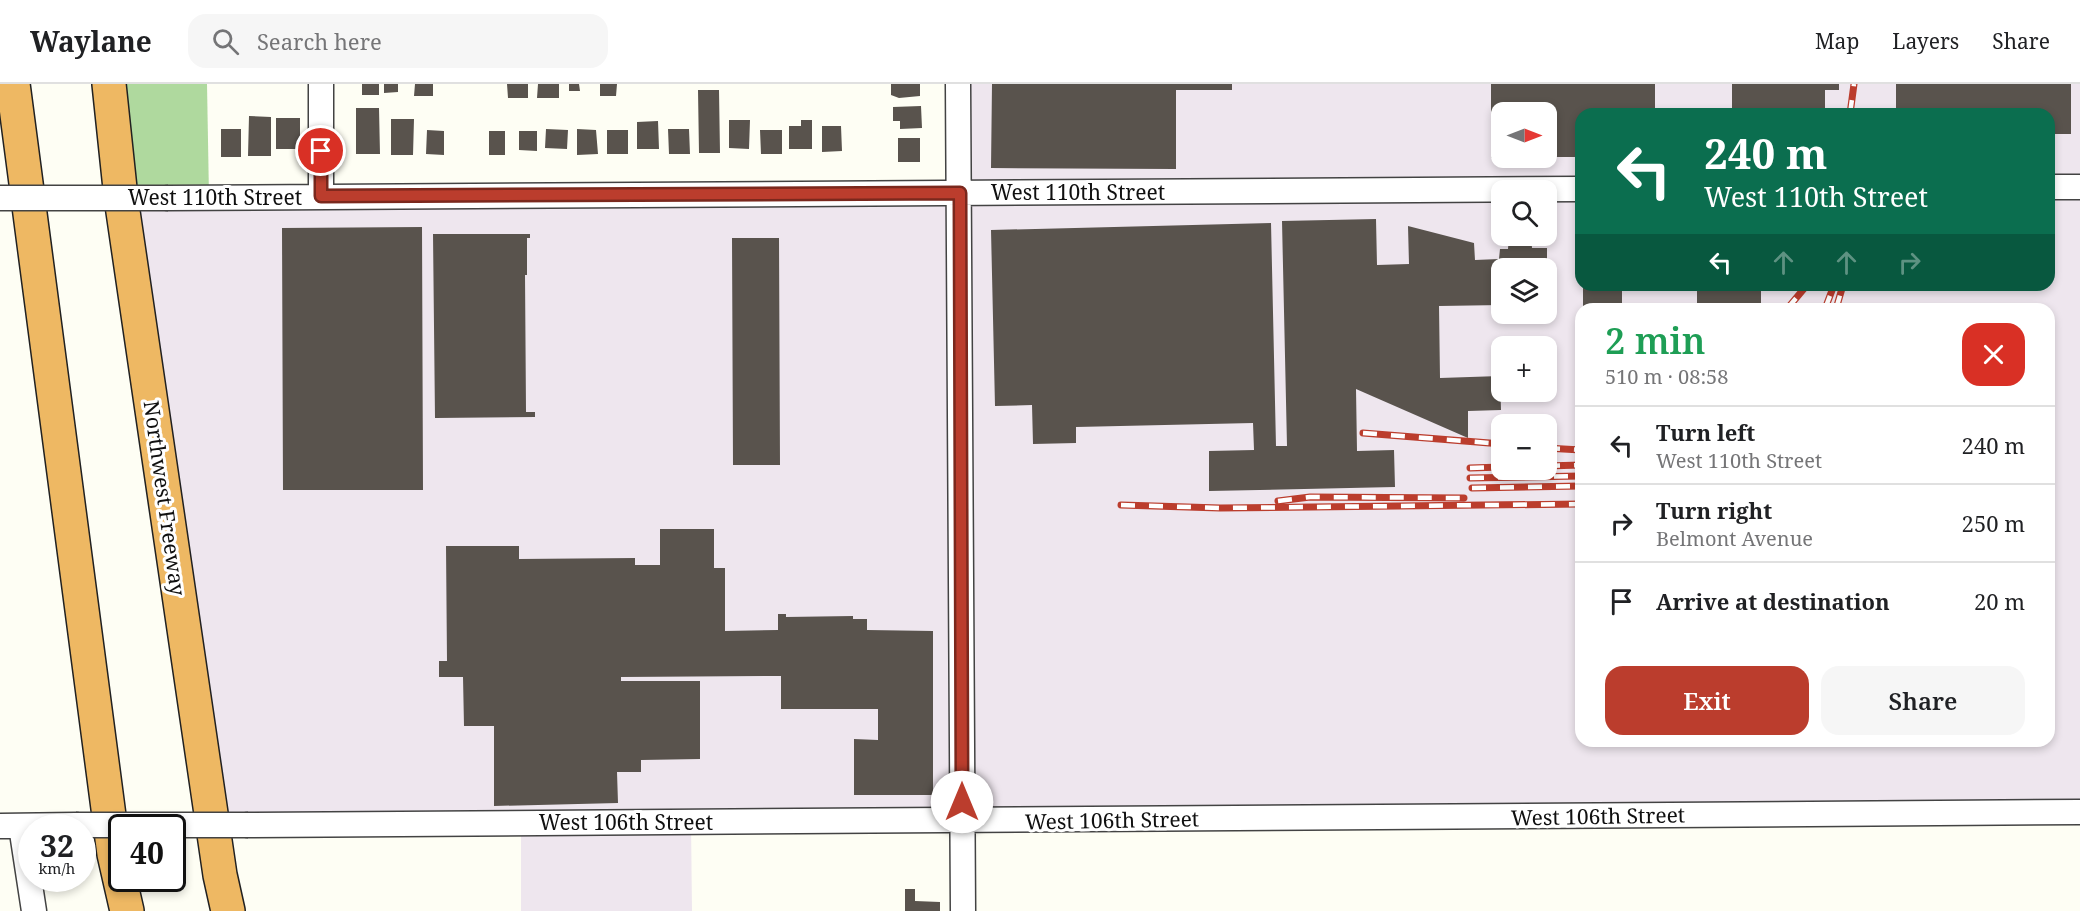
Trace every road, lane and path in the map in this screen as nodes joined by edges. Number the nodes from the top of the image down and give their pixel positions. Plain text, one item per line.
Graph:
1 (13, 84) edge
2 (111, 84) edge
3 (321, 84) edge
4 (958, 84) edge
5 (2055, 187) edge
6 (2080, 187) edge
7 (1575, 189) edge
8 (960, 193) junction
9 (321, 196) junction
10 (0, 198) edge
11 (2080, 812) edge
12 (109, 814) edge
13 (962, 822) junction
14 (11, 826) edge
15 (114, 892) edge
16 (123, 892) edge
17 (34, 911) edge
18 (114, 911) edge
19 (127, 911) edge
20 (230, 911) edge
21 (963, 911) edge

1 - 12 highway
2 - 20 highway, Northwest Freeway
3 - 9 street
4 - 8 street
5 - 6 street
7 - 8 street, West 110th Street
8 - 9 street, West 110th Street
8 - 13 street
9 - 10 street, West 110th Street, bridge
11 - 13 street, West 106th Street
13 - 14 street, West 106th Street, bridge
13 - 21 street
14 - 17 street
15 - 18 highway
16 - 19 highway

